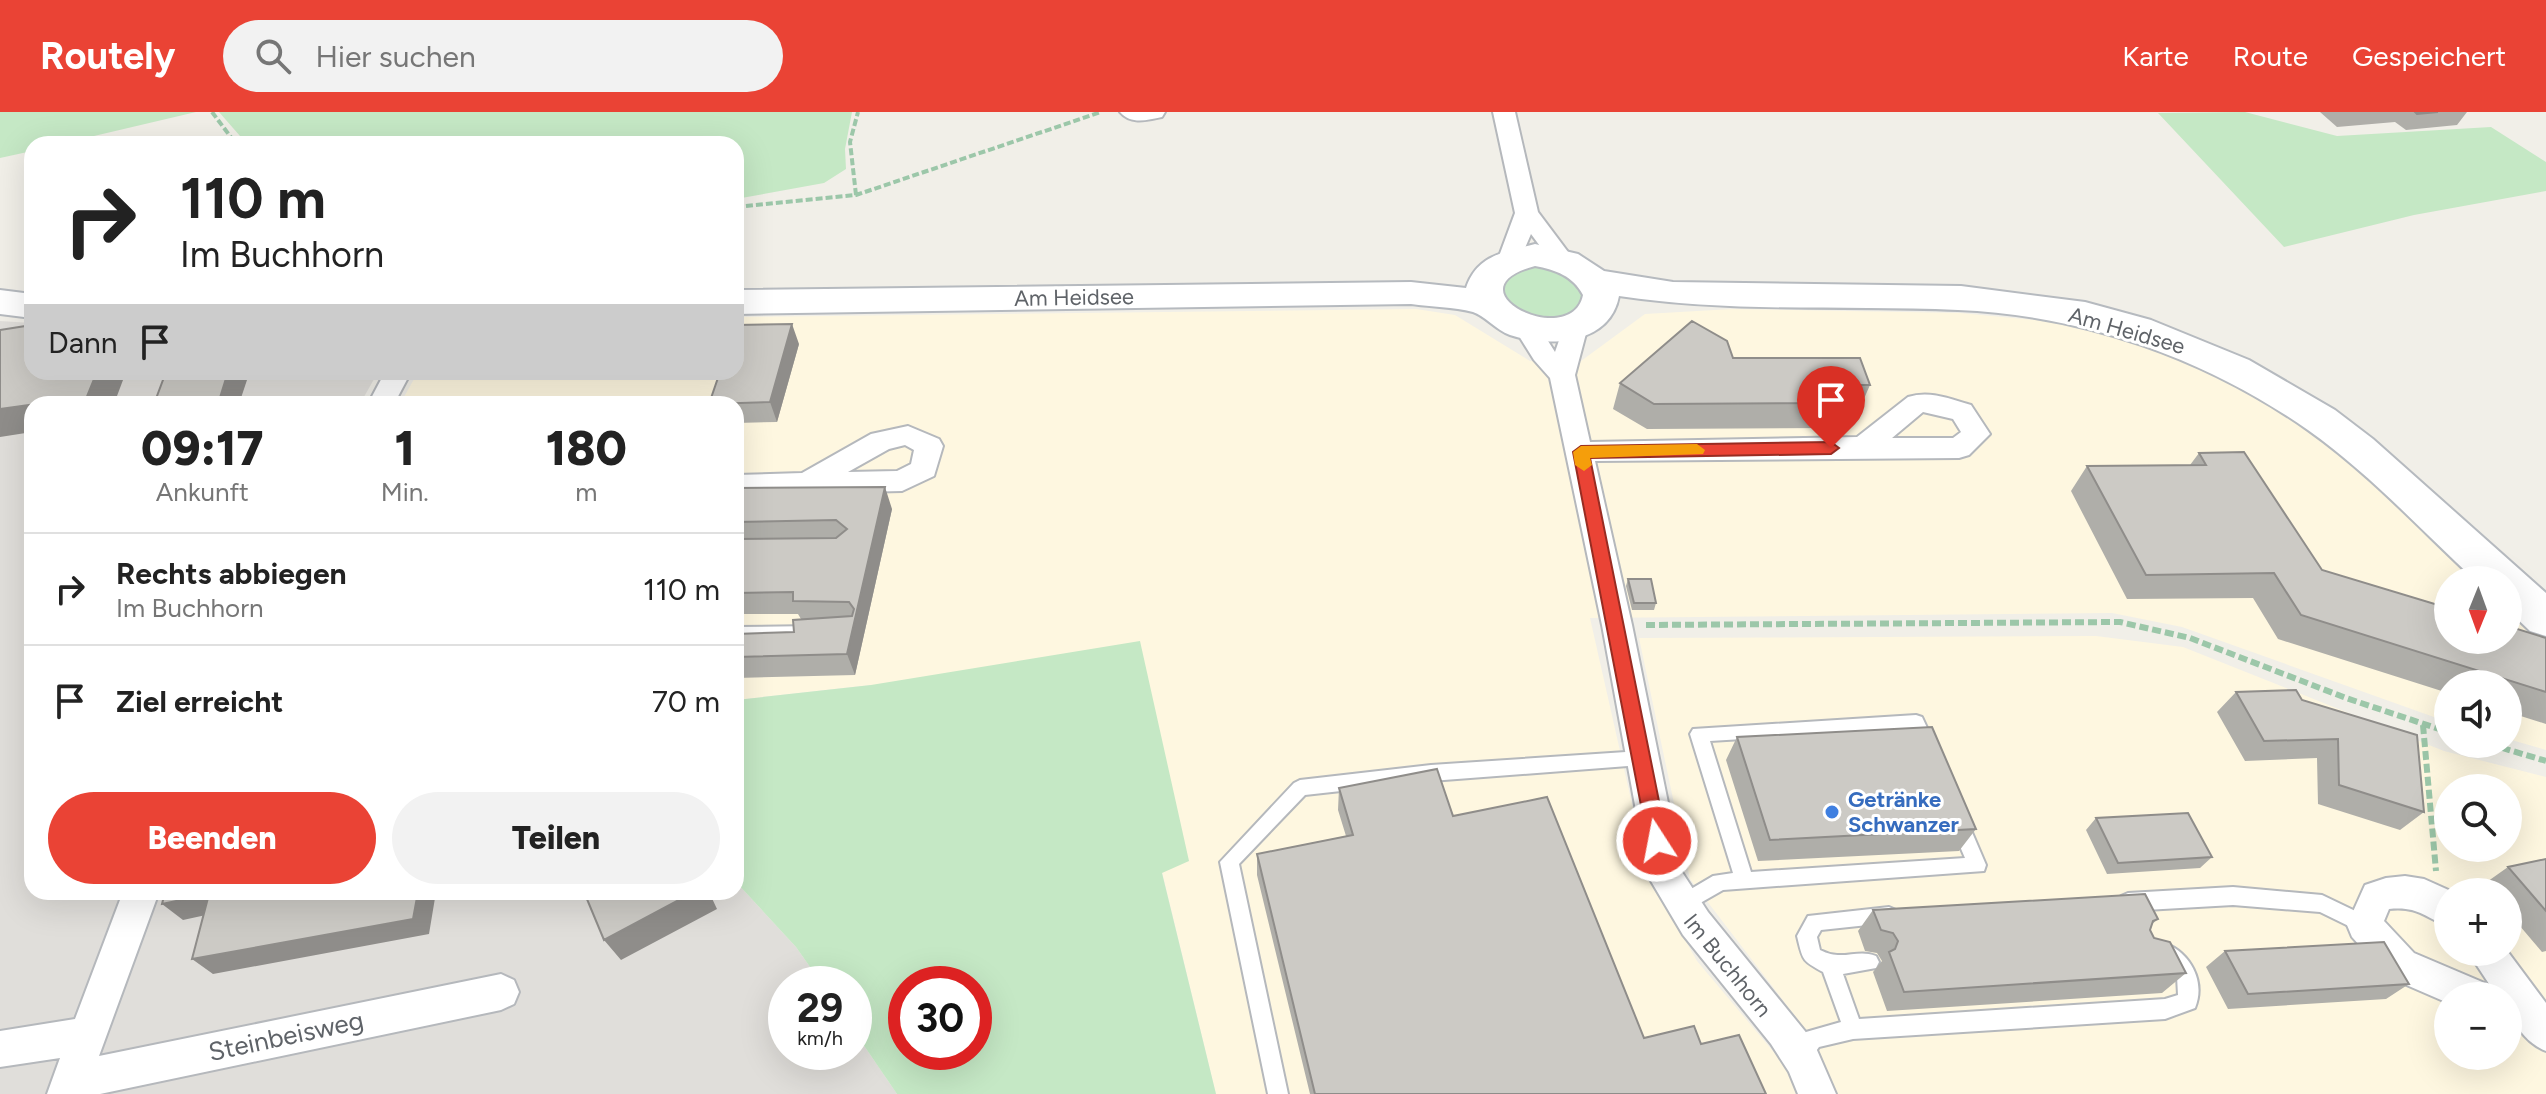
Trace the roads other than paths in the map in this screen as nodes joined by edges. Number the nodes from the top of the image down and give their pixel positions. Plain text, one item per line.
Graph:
1 (1131, 112) edge
2 (1154, 112) edge
3 (1504, 112) edge
4 (1527, 213) junction
5 (1562, 260) junction
6 (1494, 279) junction
7 (0, 302) edge
8 (744, 302) edge
9 (1590, 304) junction
10 (24, 305) edge
11 (1527, 328) junction
12 (1562, 375) junction
13 (1863, 447) dead end
14 (1581, 452) junction
15 (807, 483) dead end
16 (744, 485) edge
17 (2488, 566) edge
18 (2522, 597) edge
19 (2546, 619) edge
20 (837, 632) edge
21 (744, 633) edge
22 (1641, 758) junction
23 (1934, 765) edge
24 (1953, 808) edge
25 (1744, 880) junction
26 (138, 900) edge
27 (2434, 902) edge
28 (2108, 904) edge
29 (1681, 905) junction
30 (1905, 915) edge
31 (2365, 925) junction
32 (2140, 949) edge
33 (1869, 962) dead end
34 (1831, 966) junction
35 (2496, 966) edge
36 (2441, 982) edge
37 (501, 992) dead end
38 (2522, 1020) edge
39 (1853, 1029) junction
40 (2545, 1032) edge
41 (89, 1035) junction
42 (0, 1049) edge
43 (1801, 1055) junction
44 (69, 1087) edge
45 (1278, 1094) edge
46 (1817, 1094) edge

1 - 2 street
3 - 4 street
4 - 5 street
4 - 6 street
5 - 6 main road
5 - 9 main road
6 - 8 main road, Am Heidsee
6 - 11 main road
7 - 10 main road
9 - 11 main road
9 - 12 street, Im Buchhorn
9 - 17 main road, Am Heidsee
11 - 12 street, Im Buchhorn
12 - 14 street, Im Buchhorn
13 - 14 street
14 - 22 street, Im Buchhorn
15 - 16 street
18 - 19 main road
20 - 21 lane
22 - 29 street, Im Buchhorn
22 - 45 lane
23 - 25 lane
24 - 25 lane
25 - 29 lane
26 - 41 street, Steinbeisweg
27 - 31 street
28 - 31 lane
29 - 43 street, Im Buchhorn
30 - 34 lane
31 - 36 street
32 - 39 lane
33 - 34 lane
34 - 39 lane
35 - 40 street
37 - 44 street, Steinbeisweg
38 - 40 street
39 - 43 lane
41 - 42 street
41 - 44 street, Steinbeisweg
43 - 46 street, Im Buchhorn

